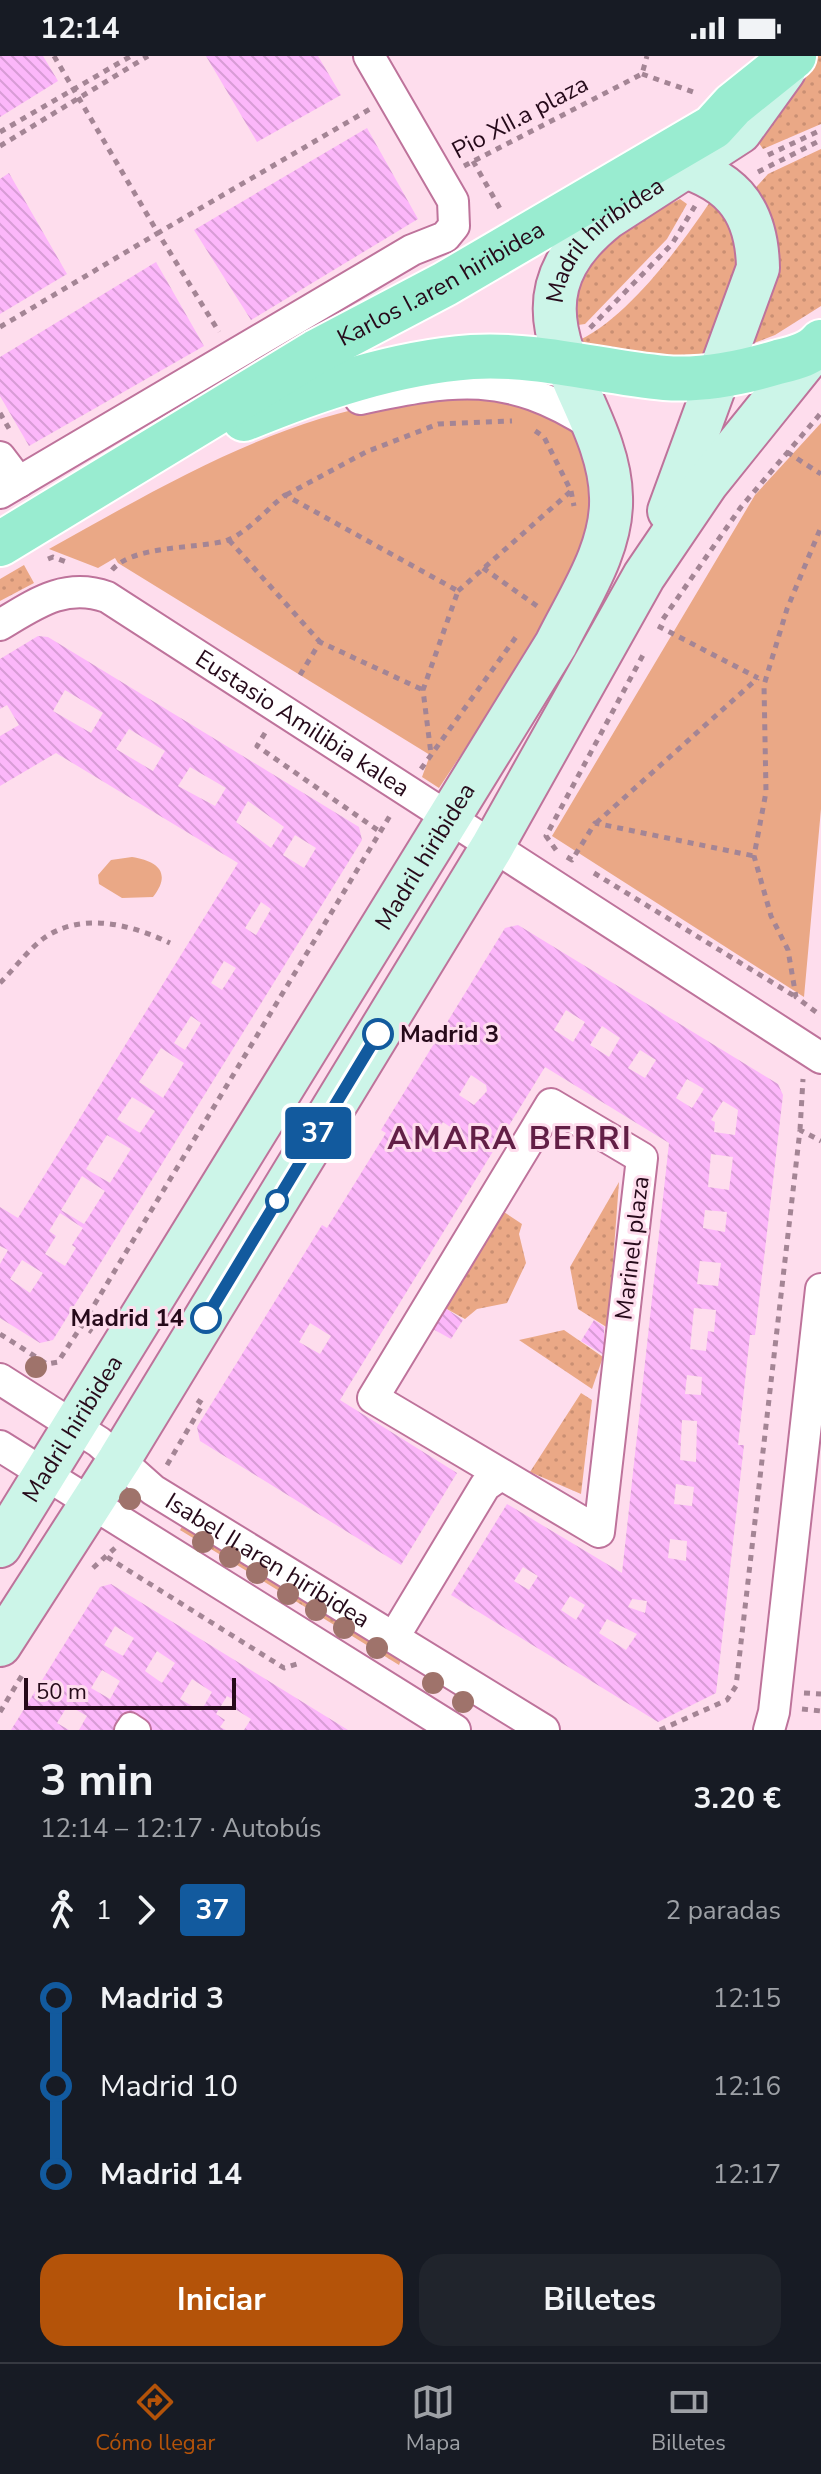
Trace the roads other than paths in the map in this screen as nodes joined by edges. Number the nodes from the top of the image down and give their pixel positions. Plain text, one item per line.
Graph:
1 (369, 56) edge
2 (784, 58) edge
3 (684, 174) junction
4 (560, 346) junction
5 (816, 348) edge
6 (728, 375) junction
7 (255, 415) junction
8 (592, 425) junction
9 (0, 457) edge
10 (124, 470) junction
11 (10, 487) edge
12 (0, 544) edge
13 (644, 576) junction
14 (0, 625) edge
15 (449, 818) junction
16 (492, 847) junction
17 (820, 1058) edge
18 (821, 1289) edge
19 (0, 1379) edge
20 (76, 1426) junction
21 (0, 1446) edge
22 (119, 1460) junction
23 (47, 1474) junction
24 (499, 1476) junction
25 (91, 1503) junction
26 (0, 1546) edge
27 (394, 1637) junction
28 (0, 1645) edge
29 (126, 1730) edge
30 (139, 1730) edge
31 (455, 1730) edge
32 (544, 1730) edge
33 (769, 1730) edge

1 - 11 street, Karlos I.aren hiribidea
2 - 3 main road, Karlos I.aren hiribidea
3 - 4 main road, Madril hiribidea
3 - 6 main road, Madril hiribidea
3 - 10 main road, Karlos I.aren hiribidea
4 - 6 main road, Karlos I.aren hiribidea
4 - 7 main road, Karlos I.aren hiribidea
4 - 8 main road, Madril hiribidea
5 - 6 main road, Karlos I.aren hiribidea
5 - 13 main road, Madril hiribidea
6 - 13 main road, Madril hiribidea
7 - 8 street, Karlos I.aren hiribidea
7 - 10 main road, Karlos I.aren hiribidea
8 - 15 main road, Madril hiribidea
9 - 11 street
10 - 12 main road, Karlos I.aren hiribidea
13 - 16 main road, Madril hiribidea
14 - 15 street, Eustasio Amilibia kalea
15 - 16 street, Eustasio Amilibia kalea
15 - 20 main road, Madril hiribidea
16 - 17 street, Eustasio Amilibia kalea
16 - 22 main road, Madril hiribidea
18 - 33 street
19 - 20 street, Isabel II.aren hiribidea
20 - 22 street, Isabel II.aren hiribidea
20 - 23 main road, Madril hiribidea
21 - 23 street, Isabel II.aren hiribidea
22 - 25 main road, Madril hiribidea
22 - 27 street, Isabel II.aren hiribidea
23 - 25 street, Isabel II.aren hiribidea
23 - 26 main road, Madril hiribidea
24 - 24 street, Marinel plaza
24 - 27 street
25 - 28 main road, Madril hiribidea
25 - 31 street, Isabel II.aren hiribidea
27 - 32 street, Isabel II.aren hiribidea
29 - 30 street

